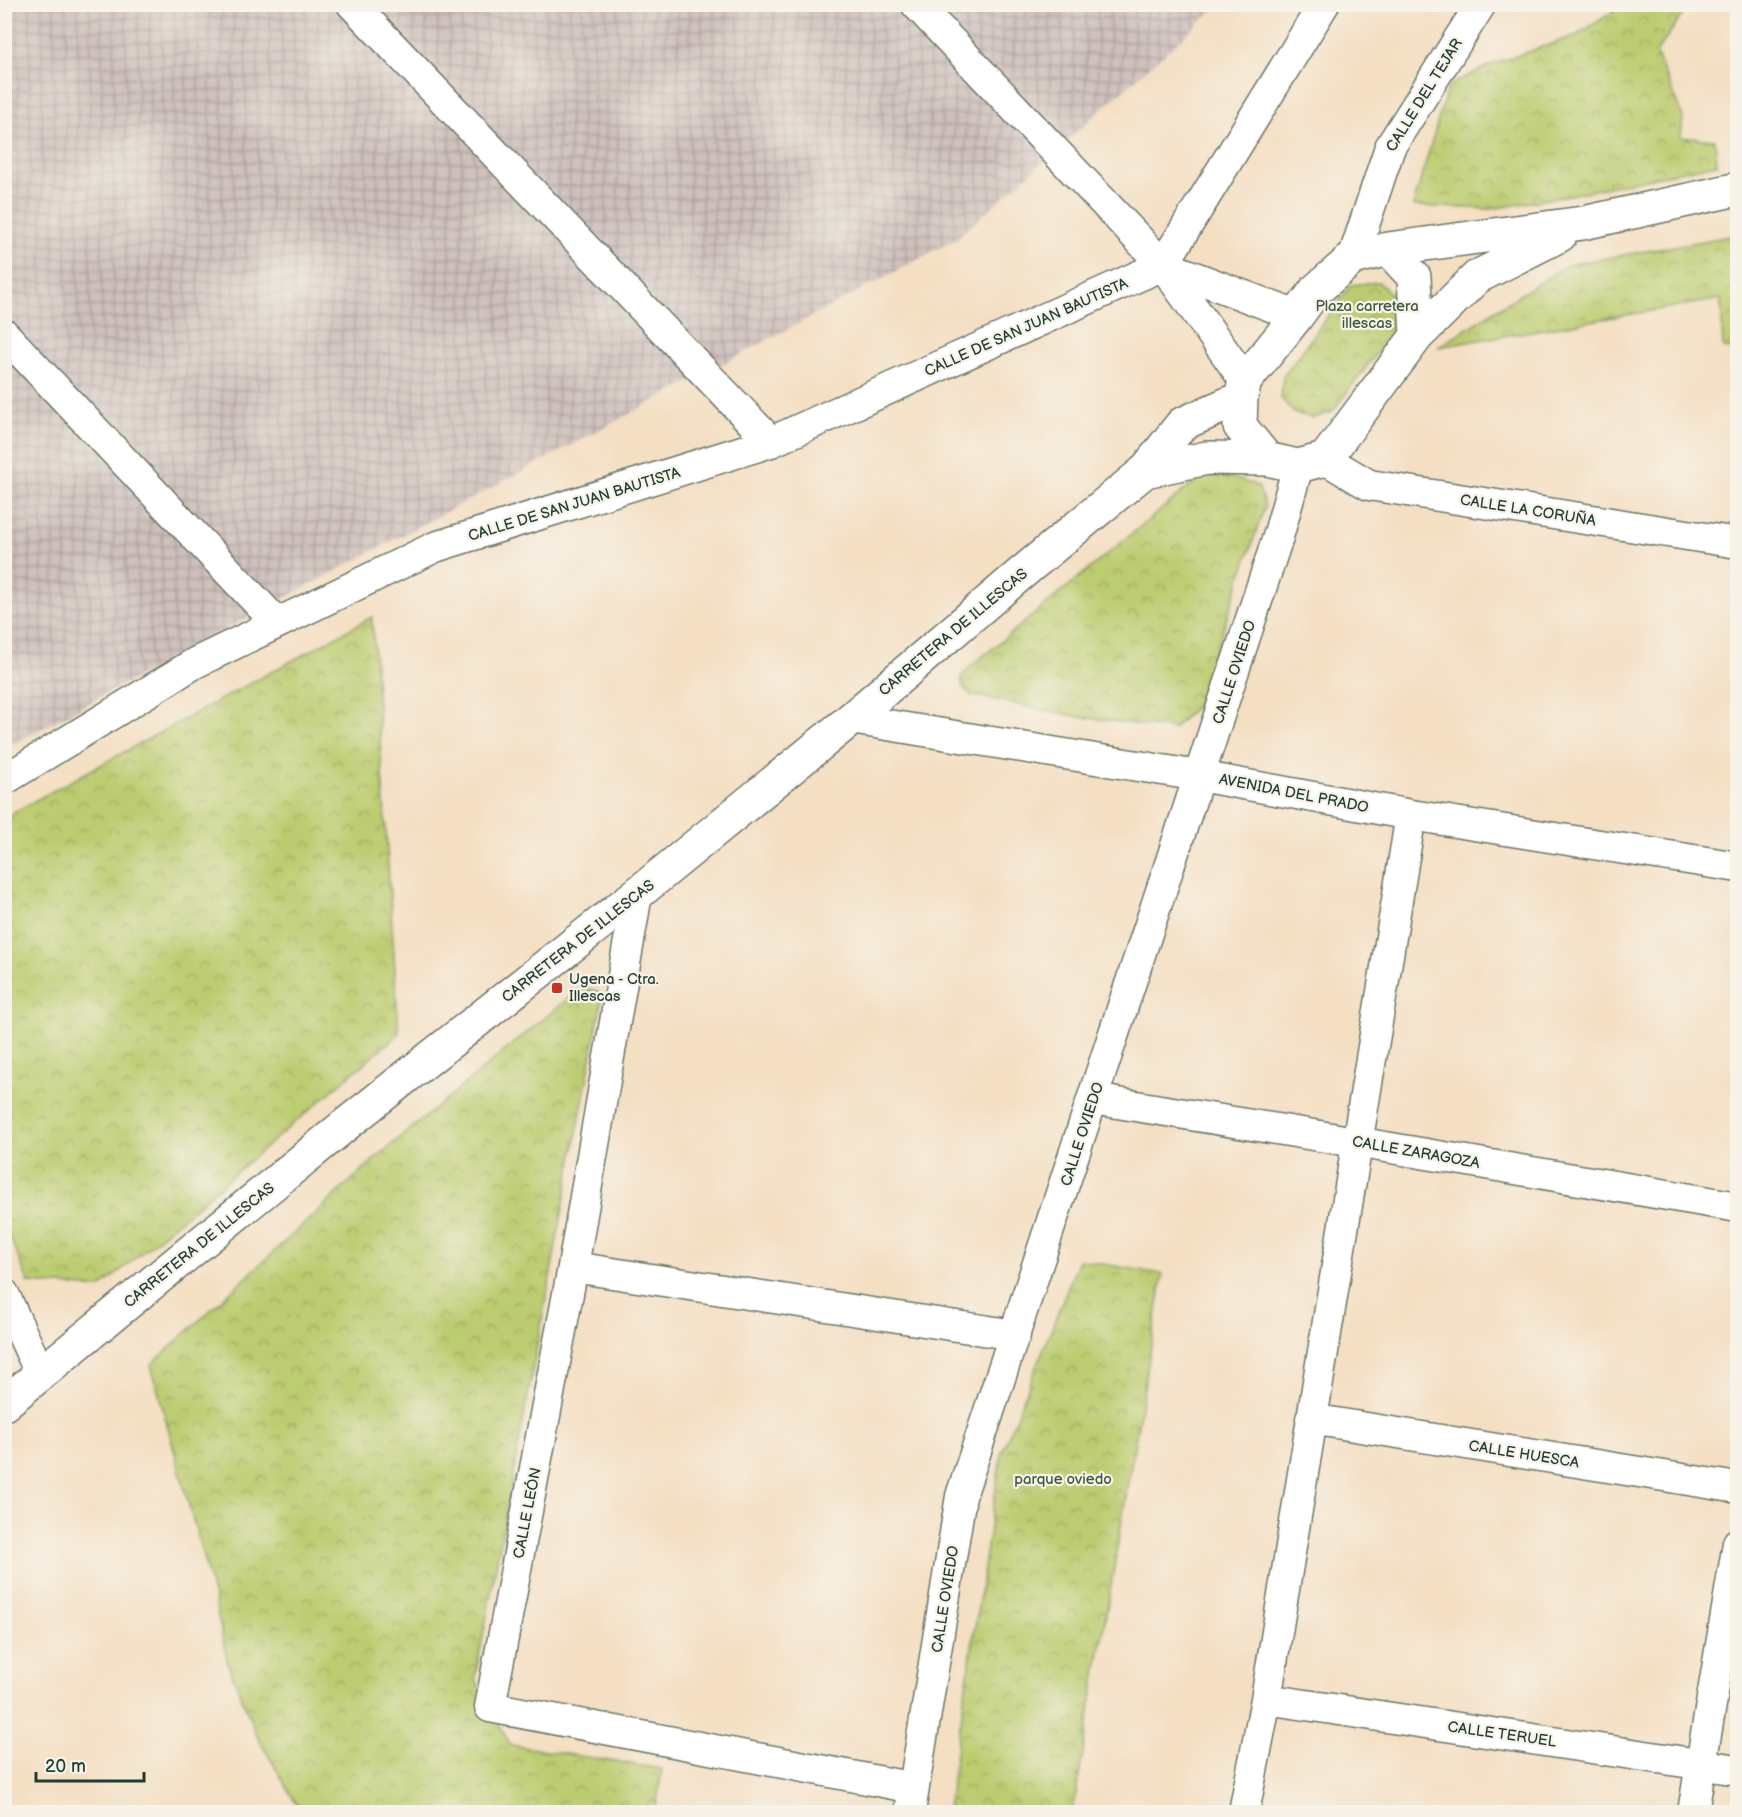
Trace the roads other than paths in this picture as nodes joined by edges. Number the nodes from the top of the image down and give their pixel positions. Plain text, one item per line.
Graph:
1 (352, 4) edge
2 (916, 4) edge
3 (1324, 4) edge
4 (1481, 4) edge
5 (1737, 189) edge
6 (1583, 224) junction
7 (1388, 249) junction
8 (1353, 258) junction
9 (1163, 265) junction
10 (1297, 316) junction
11 (4, 334) edge
12 (1417, 336) junction
13 (1243, 389) junction
14 (771, 442) junction
15 (1267, 459) junction
16 (1311, 463) junction
17 (1146, 471) junction
18 (1737, 543) edge
19 (277, 623) junction
20 (851, 719) junction
21 (1200, 776) junction
22 (4, 780) edge
23 (1411, 815) junction
24 (1737, 867) edge
25 (638, 894) junction
26 (1093, 1099) junction
27 (1356, 1142) junction
28 (1737, 1207) edge
29 (573, 1267) junction
30 (4, 1294) edge
31 (1015, 1335) junction
32 (40, 1375) junction
33 (4, 1404) edge
34 (1311, 1419) junction
35 (1737, 1488) edge
36 (1737, 1543) edge
37 (1266, 1699) junction
38 (1700, 1764) junction
39 (1737, 1770) edge
40 (912, 1800) edge
41 (1244, 1812) edge
42 (1693, 1812) edge

1 - 14 street
2 - 9 street
3 - 9 street
4 - 8 street, CALLE DEL TEJAR
5 - 6 street
6 - 7 street
6 - 12 street
7 - 8 street
7 - 12 street
8 - 10 street
9 - 10 street
9 - 13 street
9 - 14 street, CALLE DE SAN JUAN BAUTISTA
10 - 13 street
11 - 19 street
12 - 16 street
13 - 15 street
13 - 17 street, CARRETERA DE ILLESCAS
14 - 19 street, CALLE DE SAN JUAN BAUTISTA
15 - 16 street, CARRETERA DE ILLESCAS
15 - 17 street, CARRETERA DE ILLESCAS
16 - 18 street, CALLE LA CORUÑA
16 - 21 street, CALLE OVIEDO
17 - 20 street, CARRETERA DE ILLESCAS
19 - 22 street, CALLE DE SAN JUAN BAUTISTA
20 - 21 street, AVENIDA DEL PRADO
20 - 25 street, CARRETERA DE ILLESCAS
21 - 23 street, AVENIDA DEL PRADO
21 - 26 street, CALLE OVIEDO
23 - 24 street, AVENIDA DEL PRADO
23 - 27 street
25 - 29 street, CALLE LEÓN
25 - 32 street, CARRETERA DE ILLESCAS
26 - 27 street, CALLE ZARAGOZA
26 - 31 street, CALLE OVIEDO
27 - 28 street, CALLE ZARAGOZA
27 - 34 street
29 - 31 street
29 - 40 street, CALLE LEÓN
30 - 32 street
31 - 40 street, CALLE OVIEDO
32 - 33 street, CARRETERA DE ILLESCAS
34 - 35 street, CALLE HUESCA
34 - 37 street
36 - 38 street
37 - 38 street, CALLE TERUEL
37 - 41 street
38 - 39 street, CALLE TERUEL
38 - 42 street

